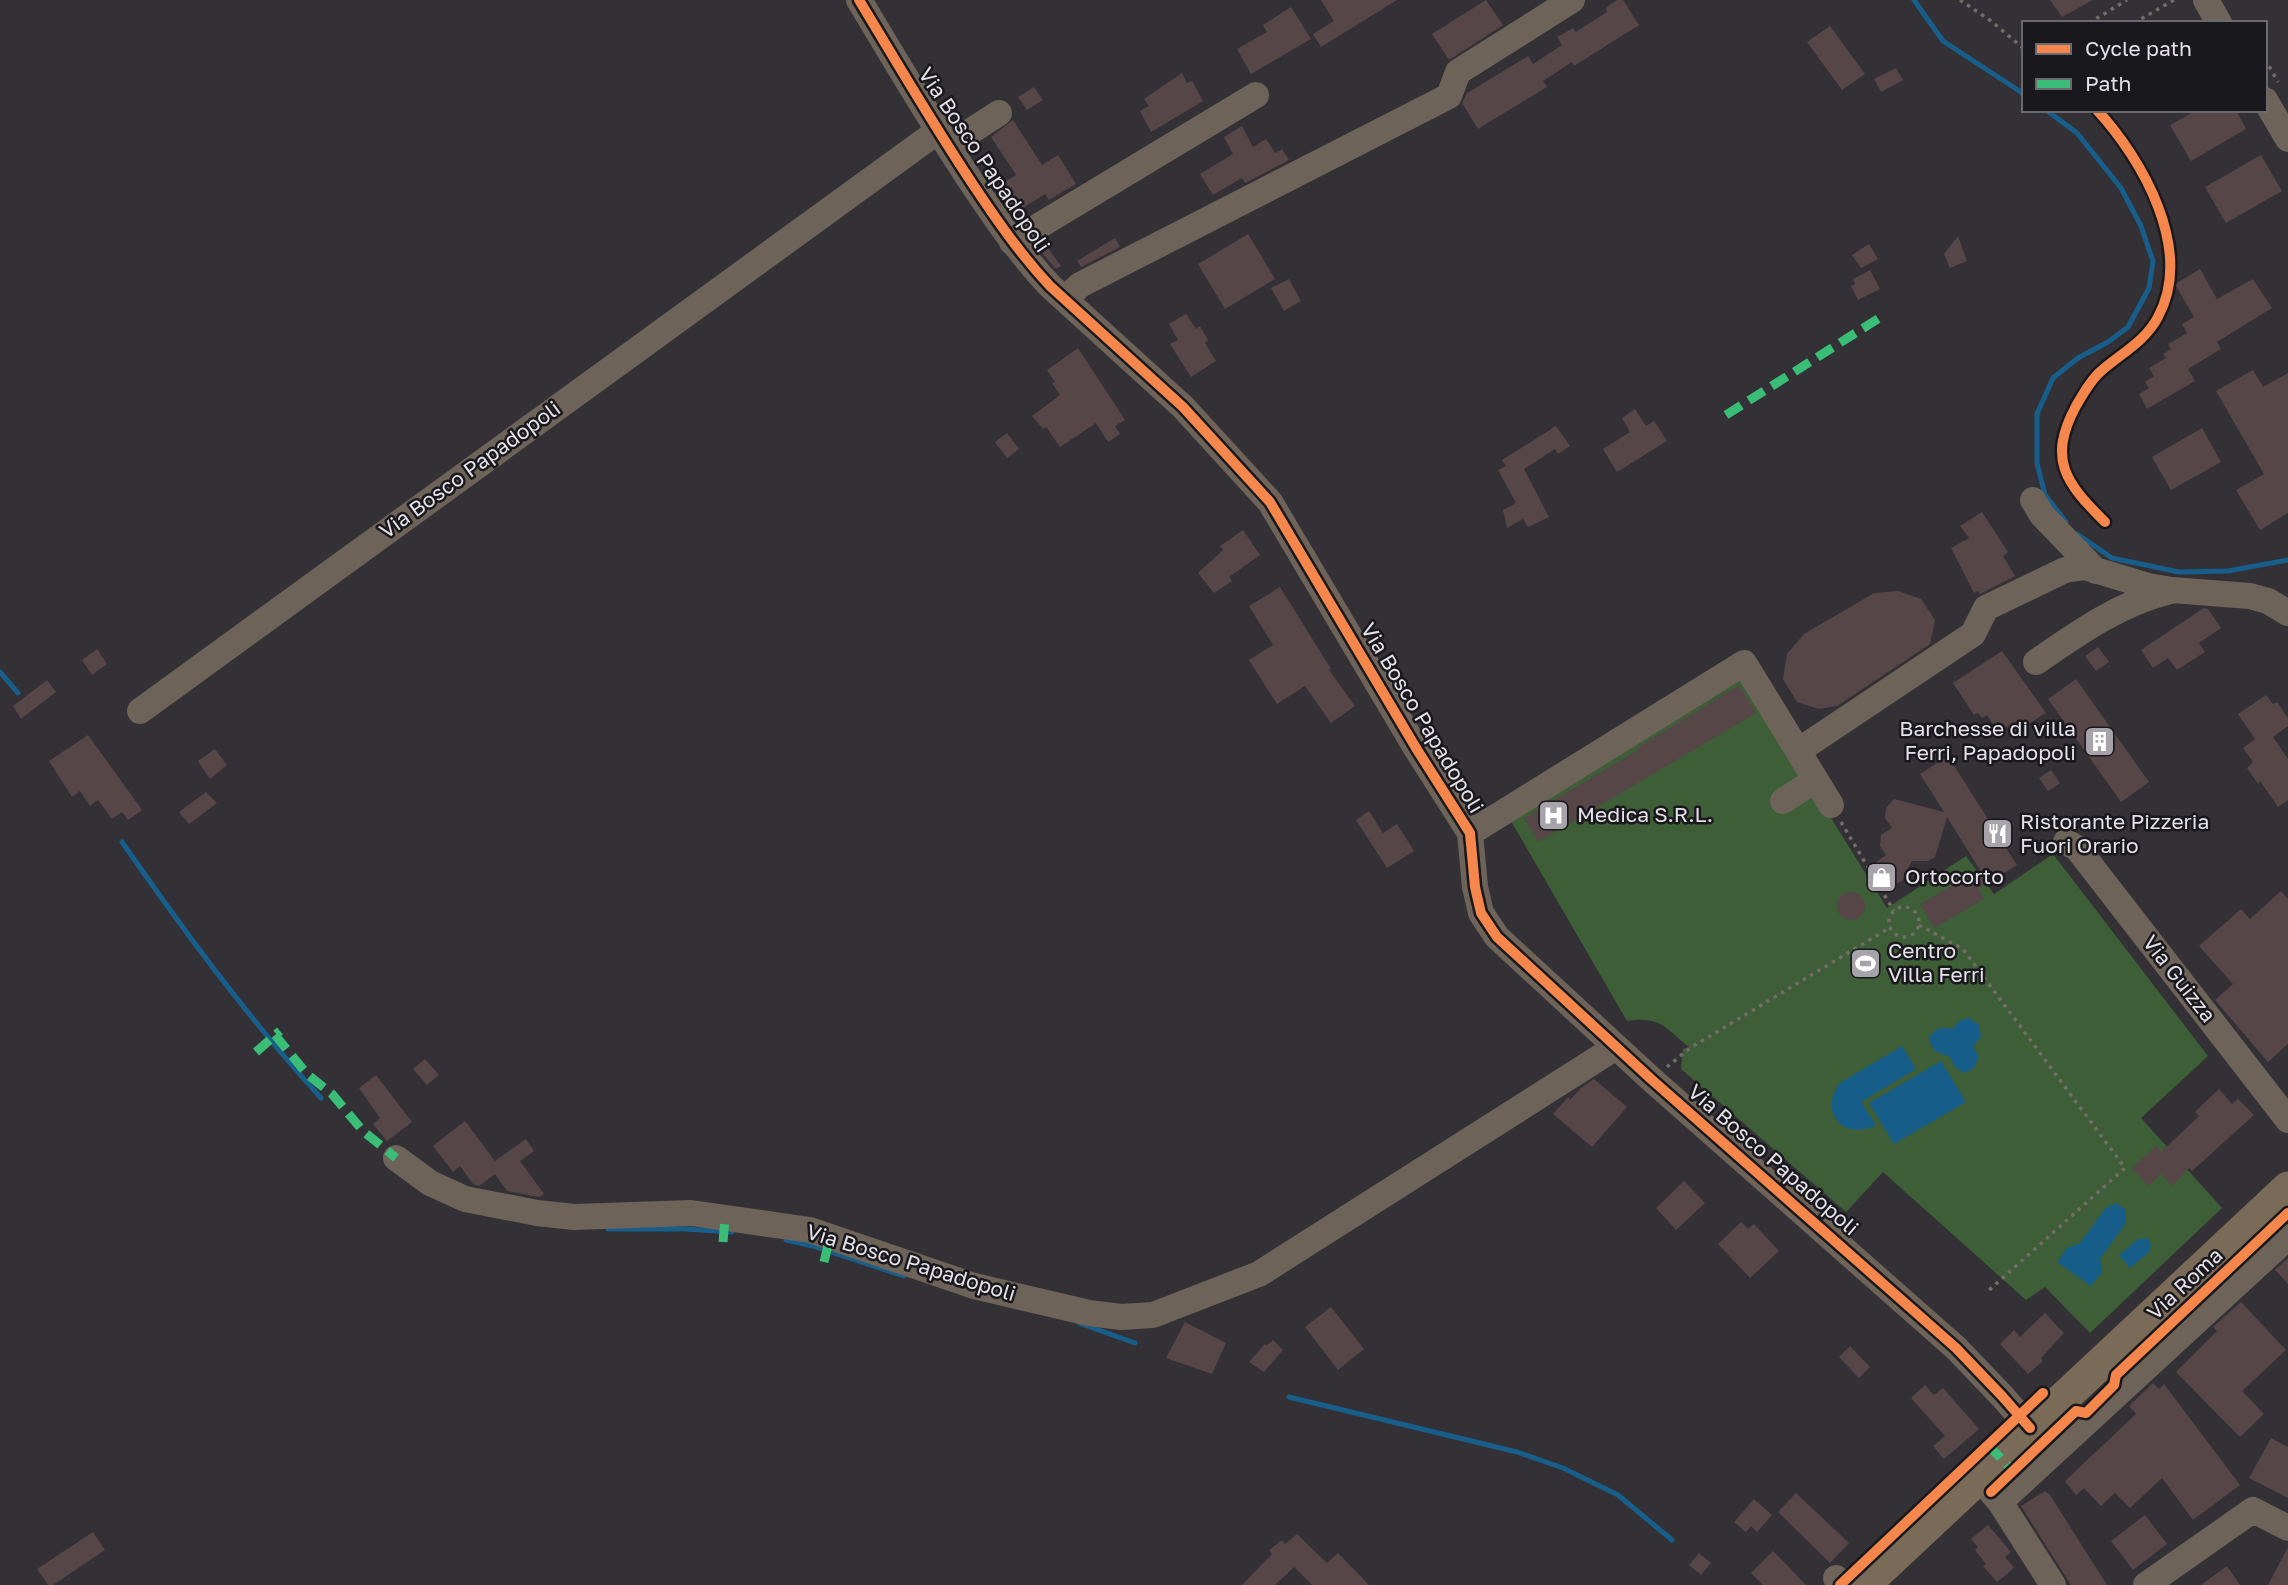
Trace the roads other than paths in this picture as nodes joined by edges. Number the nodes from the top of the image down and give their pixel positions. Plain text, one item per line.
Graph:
1 (859, 0) edge
2 (1572, 0) edge
3 (2206, 0) edge
4 (2219, 21) edge
5 (2273, 94) edge
6 (1256, 95) dead end
7 (999, 113) dead end
8 (943, 138) junction
9 (2288, 139) edge
10 (1012, 242) junction
11 (1065, 299) junction
12 (2033, 500) dead end
13 (2096, 571) junction
14 (2172, 590) junction
15 (2288, 613) edge
16 (2036, 662) dead end
17 (140, 711) dead end
18 (1798, 751) junction
19 (1815, 780) junction
20 (1783, 801) dead end
21 (1831, 805) road end
22 (1470, 833) junction
23 (2066, 842) dead end
24 (1616, 1047) junction
25 (2288, 1120) edge
26 (396, 1158) dead end
27 (2288, 1188) edge
28 (2288, 1237) edge
29 (2082, 1379) junction
30 (2105, 1405) junction
31 (2030, 1428) junction
32 (1989, 1490) junction
33 (2288, 1528) edge
34 (2155, 1582) edge
35 (1847, 1583) edge
36 (2053, 1585) edge

1 - 8 street, Via Bosco Papadopoli
2 - 11 street
3 - 4 street
5 - 9 street
6 - 10 street, Via Bosco Papadopoli
7 - 8 street
8 - 10 street, Via Bosco Papadopoli
8 - 17 street, Via Bosco Papadopoli
10 - 11 street, Via Bosco Papadopoli
11 - 22 street, Via Bosco Papadopoli
12 - 13 street
13 - 14 street
13 - 18 street
14 - 15 street
14 - 16 street
18 - 19 street, Via Bosco Papadopoli
18 - 22 street, Via Bosco Papadopoli
19 - 20 street
19 - 21 street, Via Bosco Papadopoli
22 - 24 street, Via Bosco Papadopoli
23 - 25 street, Via Guizza
24 - 26 street, Via Bosco Papadopoli
24 - 31 street, Via Bosco Papadopoli
27 - 29 main road, Via Roma
28 - 30 street, Via Roma
29 - 30 street
29 - 31 main road, Via Roma
30 - 32 street, Via Roma
31 - 32 main road, Via Roma
32 - 35 main road, Via Roma
32 - 36 street
33 - 34 street

